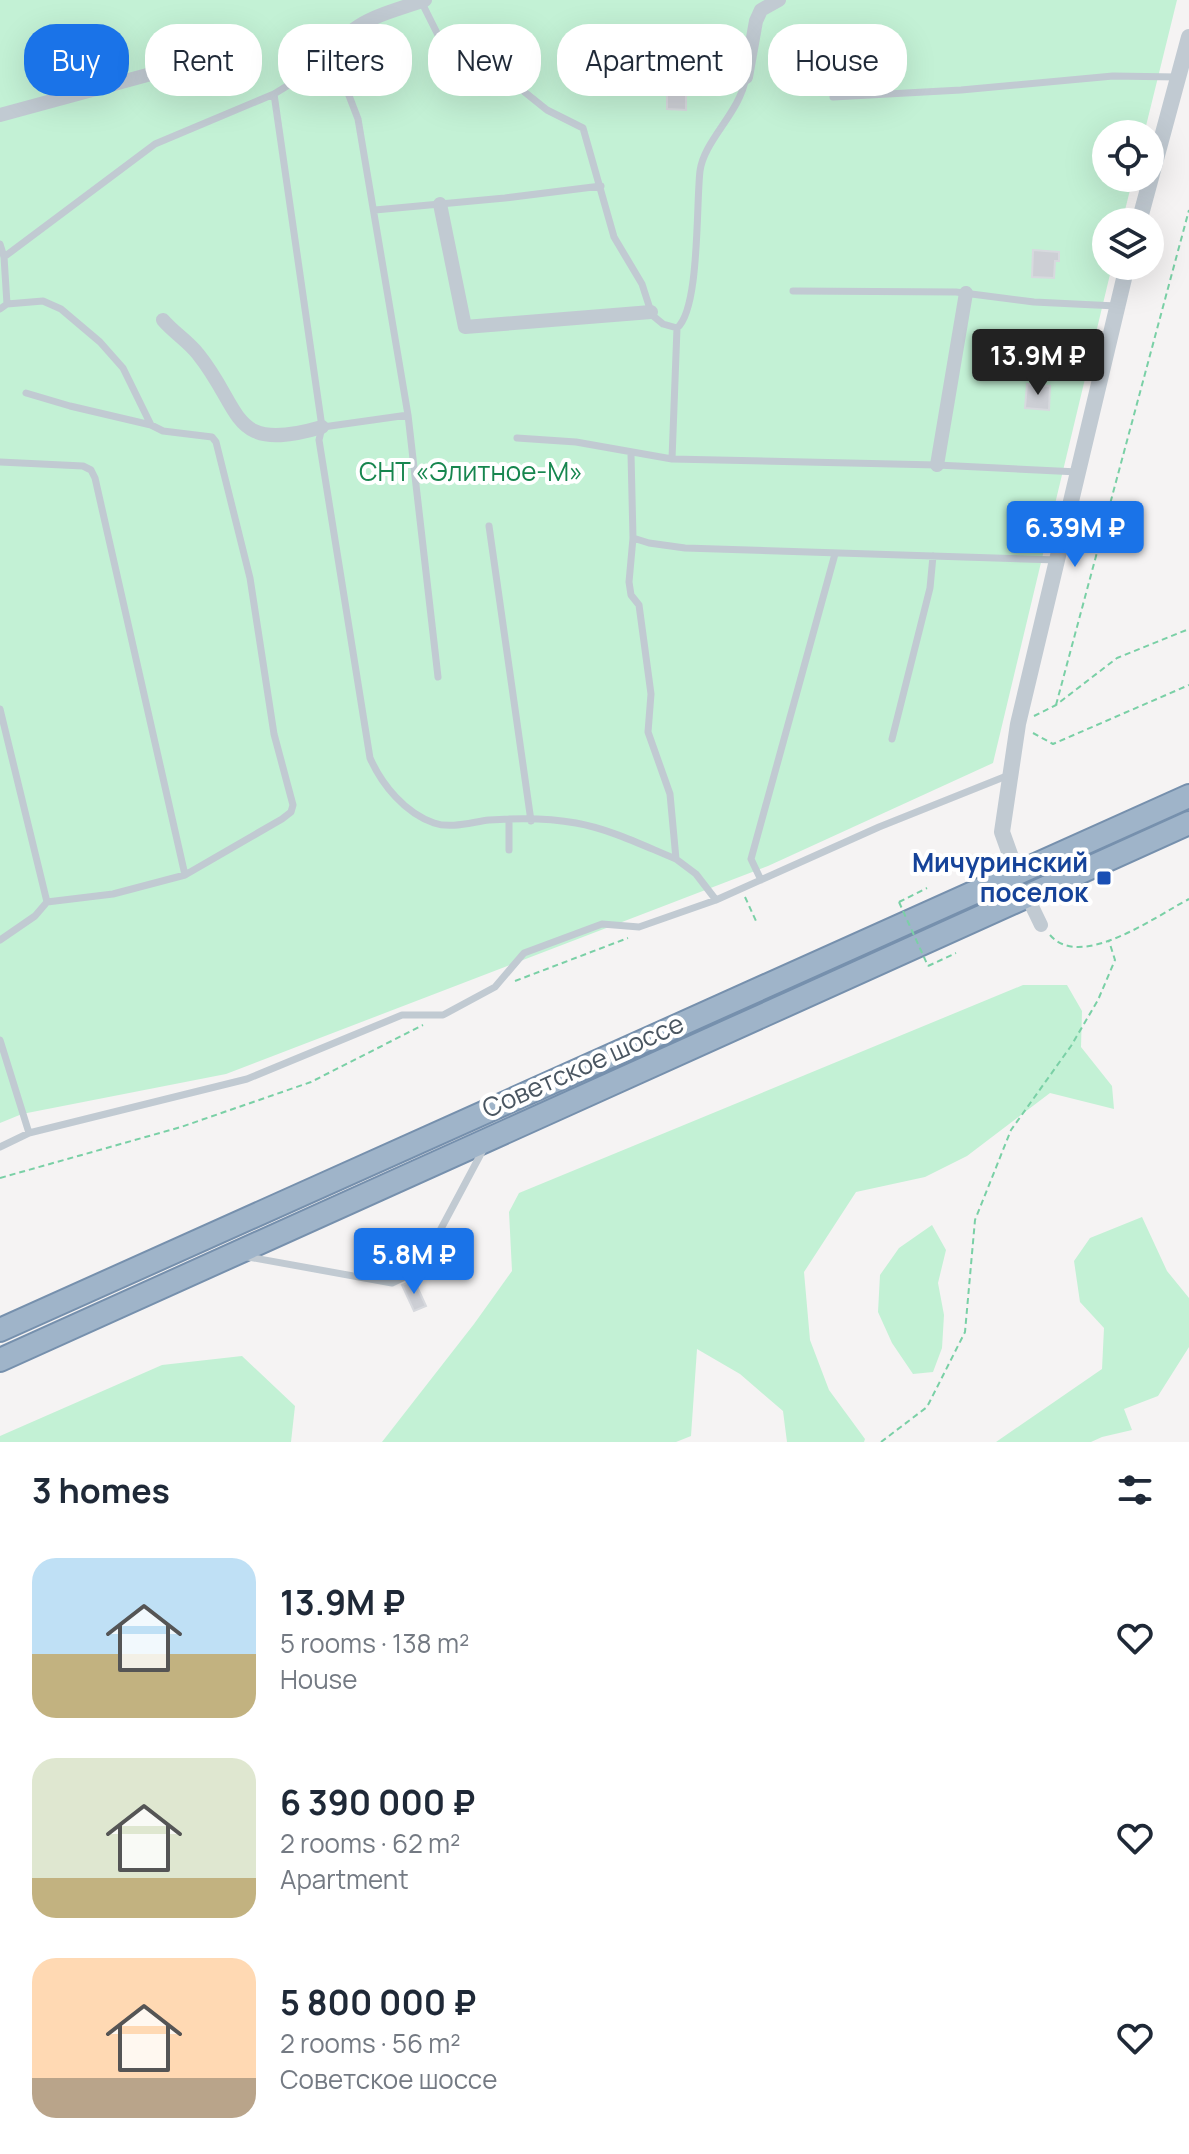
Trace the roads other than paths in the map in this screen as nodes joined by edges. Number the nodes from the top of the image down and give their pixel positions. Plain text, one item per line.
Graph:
1 (779, 0) edge
2 (423, 1) edge
3 (359, 24) edge
4 (1189, 37) edge
5 (752, 43) edge
6 (145, 76) edge
7 (1179, 77) junction
8 (278, 92) edge
9 (274, 94) junction
10 (349, 96) edge
11 (741, 96) edge
12 (833, 97) dead end
13 (0, 115) edge
14 (601, 186) junction
15 (440, 204) junction
16 (1143, 208) edge
17 (375, 210) junction
18 (0, 244) edge
19 (4, 257) junction
20 (1123, 280) edge
21 (793, 291) dead end
22 (966, 293) junction
23 (1116, 306) junction
24 (4, 307) edge
25 (651, 312) junction
26 (163, 320) dead end
27 (677, 328) junction
28 (26, 393) dead end
29 (408, 415) junction
30 (151, 425) junction
31 (322, 427) junction
32 (517, 438) dead end
33 (631, 454) junction
34 (672, 459) junction
35 (0, 462) edge
36 (937, 465) junction
37 (1078, 472) junction
38 (489, 526) dead end
39 (633, 538) junction
40 (835, 554) junction
41 (933, 556) junction
42 (1057, 560) junction
43 (438, 677) dead end
44 (0, 709) edge
45 (892, 739) dead end
46 (1009, 775) junction
47 (1189, 796) edge
48 (509, 819) junction
49 (531, 821) junction
50 (1189, 823) edge
51 (509, 850) dead end
52 (676, 859) junction
53 (1017, 874) junction
54 (185, 875) junction
55 (761, 880) junction
56 (1027, 896) junction
57 (716, 900) junction
58 (47, 902) junction
59 (1041, 925) road end
60 (0, 940) edge
61 (0, 1040) edge
62 (29, 1133) junction
63 (488, 1140) junction
64 (0, 1147) edge
65 (233, 1254) junction
66 (0, 1329) edge
67 (0, 1360) edge

1 - 5 street
2 - 3 street
2 - 14 lane
4 - 7 street
6 - 13 street
7 - 12 lane
7 - 16 street
8 - 9 lane
9 - 19 lane
9 - 31 lane
10 - 17 lane
11 - 27 lane
14 - 15 lane
14 - 25 lane
15 - 17 lane
15 - 25 street
17 - 29 lane
18 - 19 lane
19 - 24 lane
20 - 23 street
21 - 22 lane
22 - 23 lane
22 - 36 street
23 - 37 street
24 - 30 lane
25 - 27 lane
26 - 31 street
27 - 34 lane
28 - 30 lane
29 - 31 lane
29 - 43 lane
30 - 54 lane
31 - 48 lane
32 - 33 lane
33 - 34 lane
33 - 39 lane
34 - 36 lane
35 - 54 lane
36 - 37 lane
37 - 42 street
38 - 49 lane
39 - 40 lane
39 - 52 lane
40 - 41 lane
40 - 55 lane
41 - 42 lane
41 - 45 lane
42 - 46 street
44 - 58 lane
46 - 53 street
46 - 55 lane
47 - 53 highway, Советское шоссе
48 - 49 lane
48 - 51 lane
49 - 52 lane
50 - 56 highway, Советское шоссе
52 - 57 lane
53 - 56 highway
53 - 66 highway, Советское шоссе
54 - 58 lane
55 - 57 lane
56 - 59 street
56 - 63 highway, Советское шоссе
57 - 62 lane
58 - 60 lane
61 - 62 lane
62 - 64 lane
63 - 65 highway, Советское шоссе
63 - 65 lane
65 - 67 highway, Советское шоссе

